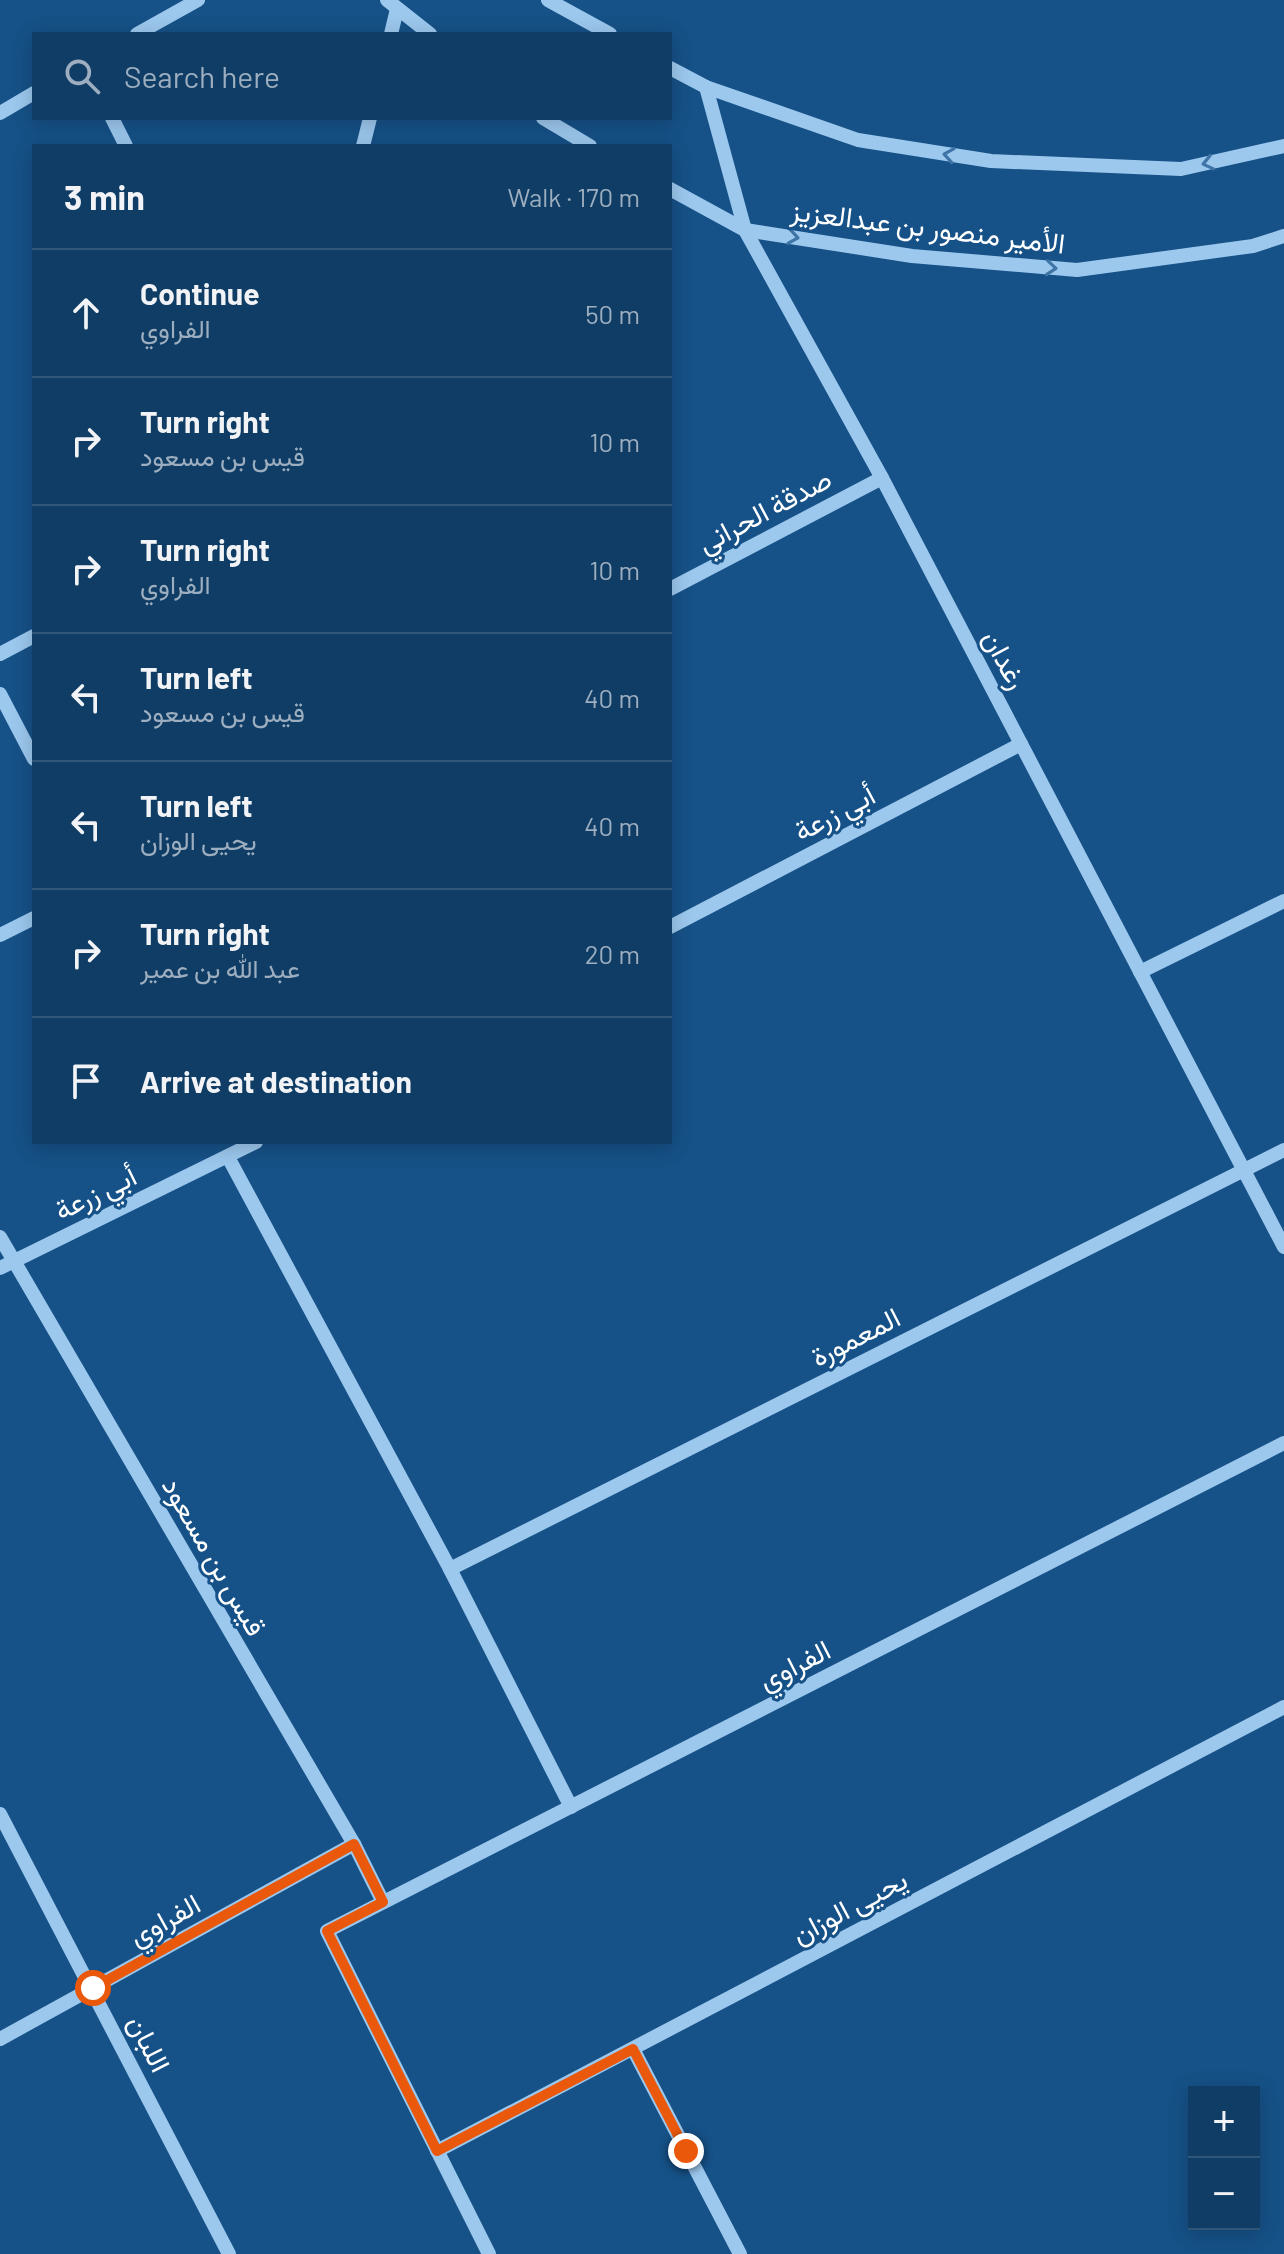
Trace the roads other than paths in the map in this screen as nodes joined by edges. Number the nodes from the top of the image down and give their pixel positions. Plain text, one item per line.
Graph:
1 (198, 0) edge
2 (548, 0) edge
3 (392, 4) edge
4 (141, 32) edge
5 (391, 32) edge
6 (427, 32) edge
7 (606, 32) edge
8 (672, 69) edge
9 (706, 87) junction
10 (32, 94) edge
11 (0, 113) edge
12 (113, 120) edge
13 (370, 120) edge
14 (546, 120) edge
15 (125, 144) edge
16 (364, 144) edge
17 (587, 144) edge
18 (1284, 146) edge
19 (672, 190) edge
20 (745, 230) junction
21 (1284, 236) edge
22 (882, 478) junction
23 (672, 588) edge
24 (32, 637) edge
25 (0, 654) edge
26 (0, 694) edge
27 (1021, 744) junction
28 (32, 755) edge
29 (1284, 901) edge
30 (32, 919) edge
31 (672, 926) edge
32 (0, 935) edge
33 (1140, 972) junction
34 (252, 1144) edge
35 (1284, 1150) edge
36 (228, 1157) junction
37 (1244, 1170) junction
38 (0, 1237) edge
39 (1284, 1247) edge
40 (6, 1264) edge
41 (1284, 1443) edge
42 (450, 1569) junction
43 (1284, 1707) edge
44 (571, 1807) junction
45 (0, 1814) edge
46 (354, 1844) junction
47 (383, 1902) junction
48 (93, 1988) junction
49 (0, 2039) edge
50 (633, 2049) junction
51 (437, 2151) junction
52 (229, 2254) edge
53 (489, 2254) edge
54 (740, 2254) edge

1 - 4 street
2 - 7 street
3 - 5 street
3 - 6 street
8 - 9 street
18 -> 9 street
9 - 20 street, رغدان
10 - 11 street
12 - 15 street
13 - 16 street
14 - 17 street
19 - 20 street, الأمير منصور بن عبدالعزيز
20 -> 21 street, الأمير منصور بن عبدالعزيز
20 - 22 street, رغدان
22 - 23 street, صدقة الحراني
22 - 27 street, رغدان
24 - 25 street
26 - 28 street
27 - 31 street, أبي زرعة
27 - 33 street, رغدان
29 - 33 street
30 - 32 street
33 - 37 street, رغدان
34 - 36 street, أبي زرعة
35 - 37 street, المعمورة
36 - 40 street, أبي زرعة
36 - 42 street
37 - 39 street, رغدان
37 - 42 street, المعمورة
38 - 40 street, قيس بن مسعود
40 - 46 street, قيس بن مسعود
41 - 44 street, الفراوي
42 - 44 street
43 - 50 street, يحيى الوزان
44 - 47 street, الفراوي
45 - 48 street, اللبان
46 - 47 street, قيس بن مسعود
46 - 48 street, الفراوي
47 - 51 street, الفراوي
48 - 49 street, الفراوي
48 - 52 street, اللبان
50 - 51 street, يحيى الوزان
50 - 54 street
51 - 53 street

